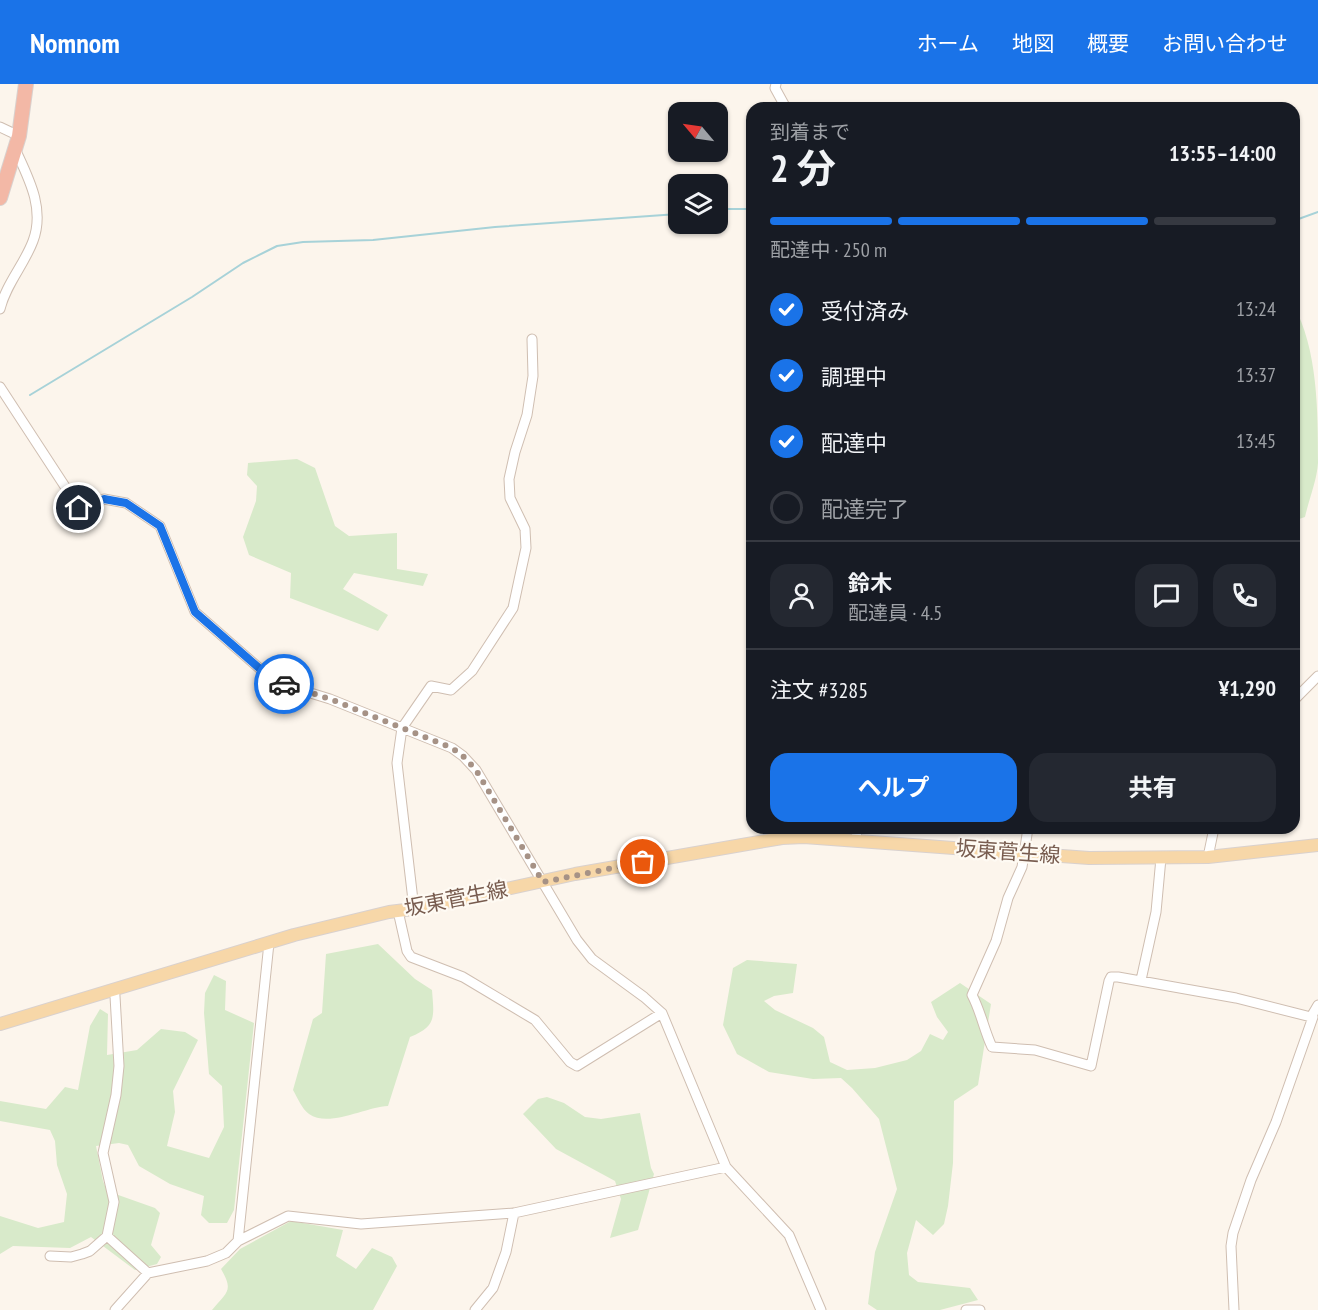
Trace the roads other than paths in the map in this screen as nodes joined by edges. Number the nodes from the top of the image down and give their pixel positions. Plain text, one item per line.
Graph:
1 (26, 84) edge
2 (776, 84) edge
3 (783, 102) edge
4 (0, 127) edge
5 (20, 136) junction
6 (16, 151) junction
7 (0, 198) edge
8 (0, 309) edge
9 (532, 339) dead end
10 (0, 387) edge
11 (1318, 676) edge
12 (1300, 694) edge
13 (402, 728) junction
14 (857, 834) edge
15 (1027, 834) edge
16 (1213, 834) edge
17 (1318, 845) edge
18 (1024, 854) junction
19 (1208, 857) junction
20 (1161, 858) junction
21 (543, 882) junction
22 (414, 909) junction
23 (398, 911) junction
24 (269, 943) junction
25 (1141, 980) junction
26 (113, 989) junction
27 (1318, 1005) edge
28 (662, 1013) junction
29 (1311, 1017) junction
30 (0, 1024) edge
31 (726, 1167) junction
32 (514, 1213) junction
33 (107, 1236) junction
34 (238, 1241) junction
35 (50, 1256) dead end
36 (148, 1273) junction
37 (115, 1310) edge
38 (475, 1310) edge
39 (821, 1310) edge
40 (966, 1310) edge
41 (980, 1310) edge
42 (1234, 1310) edge

1 - 5 highway
2 - 3 street
4 - 5 street
5 - 6 highway
6 - 7 highway
6 - 8 street
9 - 13 street
10 - 13 street
11 - 12 street
13 - 21 street
13 - 22 street
14 - 18 main road, 坂東菅生線
14 - 21 main road, 坂東菅生線
15 - 18 street
16 - 19 street
17 - 19 main road, 坂東菅生線
18 - 20 main road, 坂東菅生線
18 - 25 street
19 - 20 main road, 坂東菅生線
20 - 25 street
21 - 22 main road, 坂東菅生線
21 - 28 street
22 - 23 main road, 坂東菅生線
23 - 24 main road, 坂東菅生線
23 - 28 street
24 - 26 main road, 坂東菅生線
24 - 34 street
25 - 29 street
26 - 30 main road, 坂東菅生線
26 - 33 street
27 - 29 street
28 - 31 street
29 - 42 street
31 - 32 street
31 - 39 street
32 - 34 street
32 - 38 street
33 - 35 street
33 - 36 street
34 - 36 street
36 - 37 street
40 - 41 street

